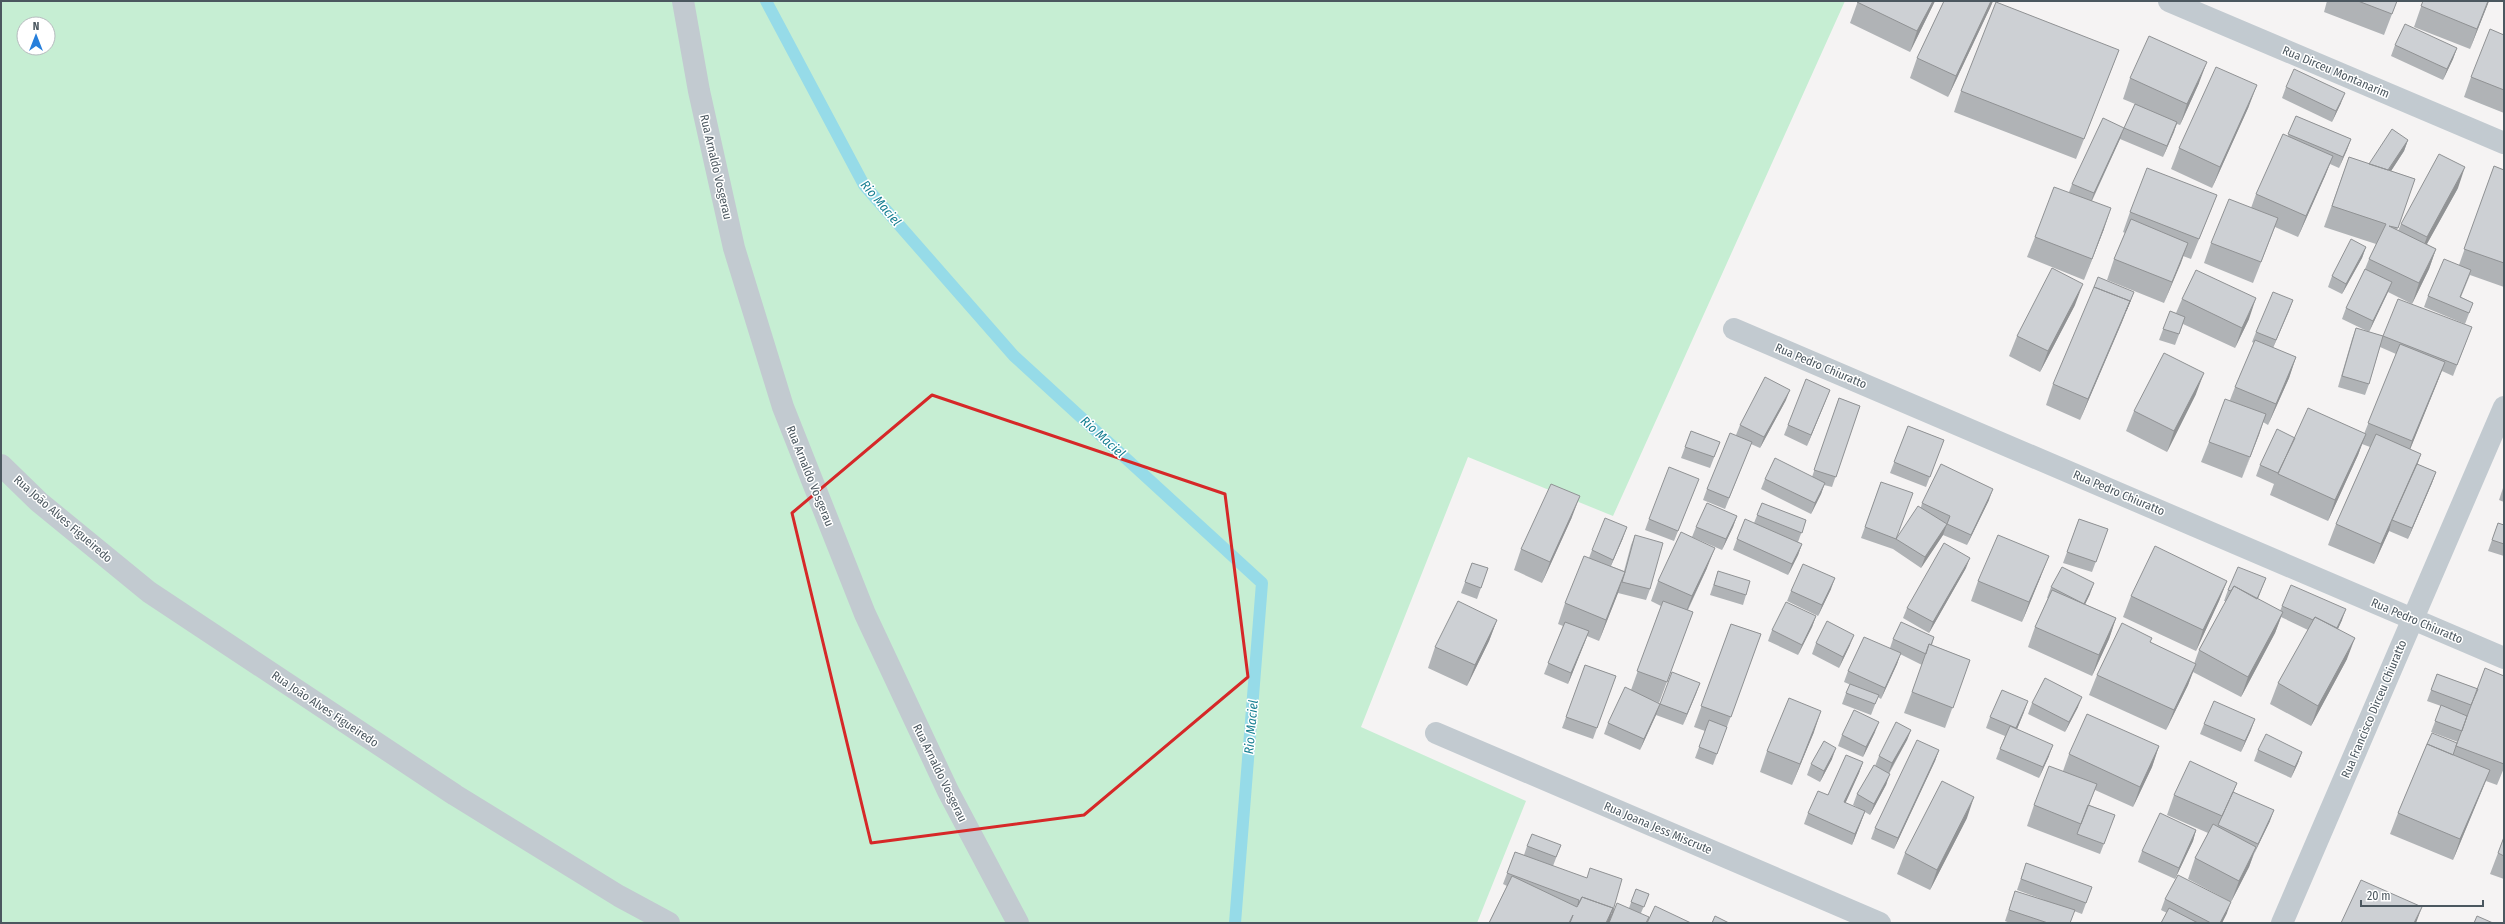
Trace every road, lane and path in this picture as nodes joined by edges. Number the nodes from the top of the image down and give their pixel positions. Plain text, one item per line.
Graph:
1 (683, 1) edge
2 (2169, 1) edge
3 (2504, 143) edge
4 (1734, 329) dead end
5 (2504, 407) edge
6 (1, 465) edge
7 (2413, 619) junction
8 (2504, 658) edge
9 (1436, 733) dead end
10 (669, 923) edge
11 (1018, 923) edge
12 (1880, 923) edge
13 (2282, 923) edge

1 - 11 street, Rua Arnaldo Vosgerau
2 - 3 street, Rua Dirceu Montanarim
4 - 7 street, Rua Pedro Chiuratto
5 - 7 street, Rua Francisco Dirceu Chiuratto
6 - 10 street, Rua João Alves Figueiredo
7 - 8 street, Rua Pedro Chiuratto
7 - 13 street, Rua Francisco Dirceu Chiuratto
9 - 12 street, Rua Joana Jess Miscrute

